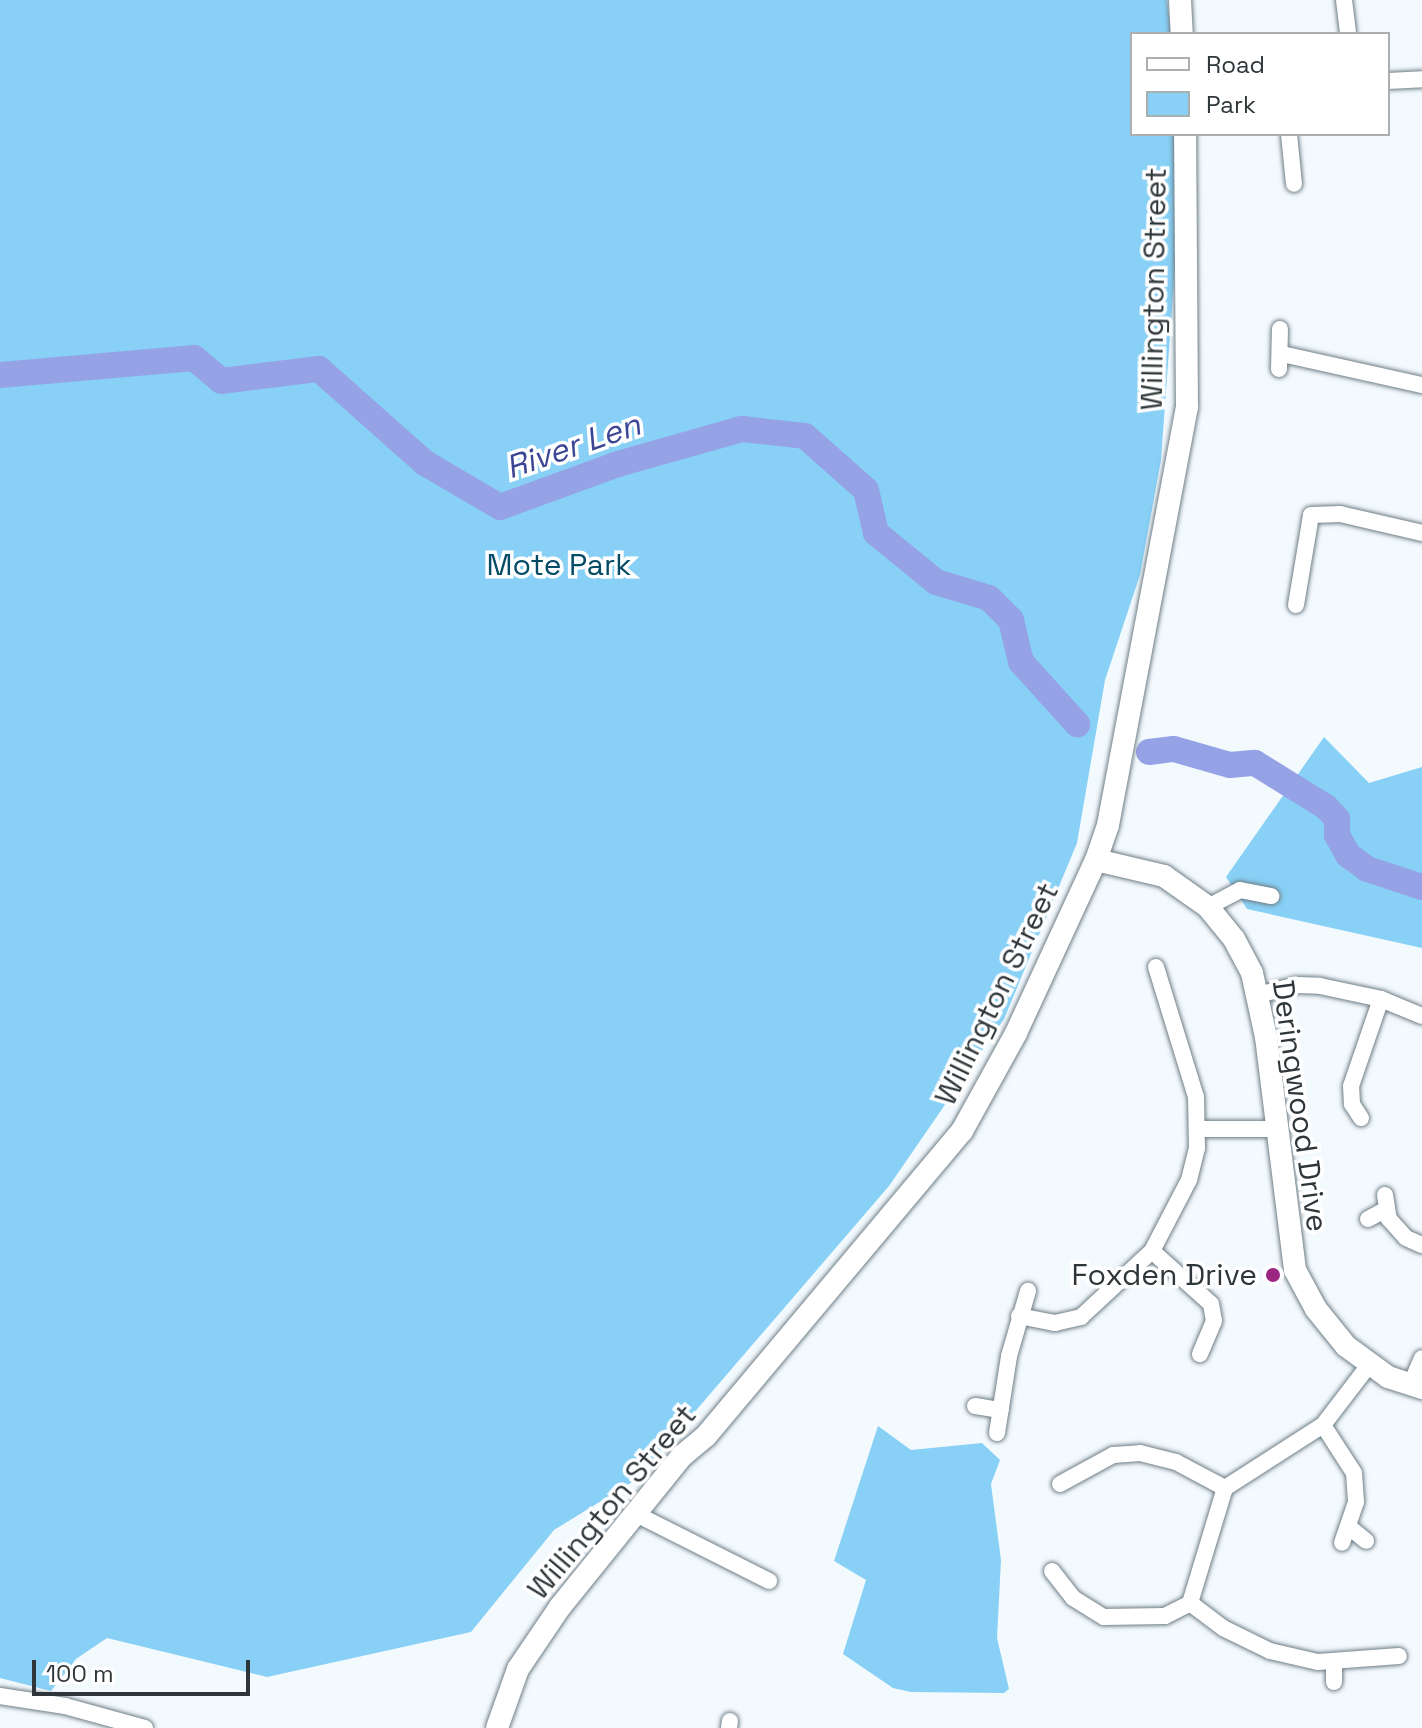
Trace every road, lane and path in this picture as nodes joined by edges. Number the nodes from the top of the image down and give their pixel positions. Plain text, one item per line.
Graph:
1 (1180, 0) edge
2 (1344, 0) edge
3 (1182, 32) edge
4 (1348, 32) edge
5 (1422, 79) edge
6 (1390, 81) edge
7 (1185, 136) edge
8 (1289, 136) edge
9 (1294, 184) dead end
10 (1280, 329) dead end
11 (1422, 385) edge
12 (1422, 533) edge
13 (1296, 605) dead end
14 (1096, 860) junction
15 (1271, 896) dead end
16 (1208, 907) junction
17 (1156, 967) dead end
18 (1258, 995) junction
19 (1381, 999) junction
20 (1422, 1016) edge
21 (1361, 1118) dead end
22 (1198, 1129) junction
23 (1276, 1129) junction
24 (1368, 1219) dead end
25 (1422, 1245) edge
26 (1152, 1251) junction
27 (1028, 1291) dead end
28 (1019, 1316) junction
29 (1210, 1347) dead end
30 (1422, 1358) edge
31 (1369, 1365) junction
32 (1416, 1387) edge
33 (975, 1406) dead end
34 (1001, 1410) junction
35 (1323, 1425) junction
36 (997, 1433) dead end
37 (1060, 1484) dead end
38 (1225, 1488) junction
39 (636, 1514) junction
40 (1349, 1527) junction
41 (1366, 1541) dead end
42 (1342, 1543) dead end
43 (1052, 1571) dead end
44 (769, 1581) dead end
45 (1190, 1603) junction
46 (1399, 1656) dead end
47 (1334, 1662) junction
48 (1334, 1682) dead end
49 (0, 1696) edge
50 (145, 1728) edge
51 (497, 1728) edge

1 - 3 street
2 - 4 street
5 - 6 street
7 - 14 street, Willington Street
8 - 9 street
10 - 11 street
12 - 13 street
14 - 16 street, Deringwood Drive
14 - 39 street, Willington Street
15 - 16 street
16 - 18 street, Deringwood Drive
17 - 22 street
18 - 19 street
18 - 23 street, Deringwood Drive
19 - 20 street
19 - 21 street
22 - 23 street
22 - 26 street
23 - 31 street, Deringwood Drive
24 - 25 street
26 - 28 street
26 - 29 street
27 - 28 street
28 - 34 street
30 - 32 street
31 - 32 street, Deringwood Drive
31 - 35 street
33 - 34 street
34 - 36 street
35 - 38 street
35 - 40 street
37 - 38 street
38 - 45 street
39 - 44 street
39 - 51 street, Willington Street
40 - 41 street
40 - 42 street
43 - 45 street
45 - 47 street
46 - 47 street
47 - 48 street
49 - 50 street

